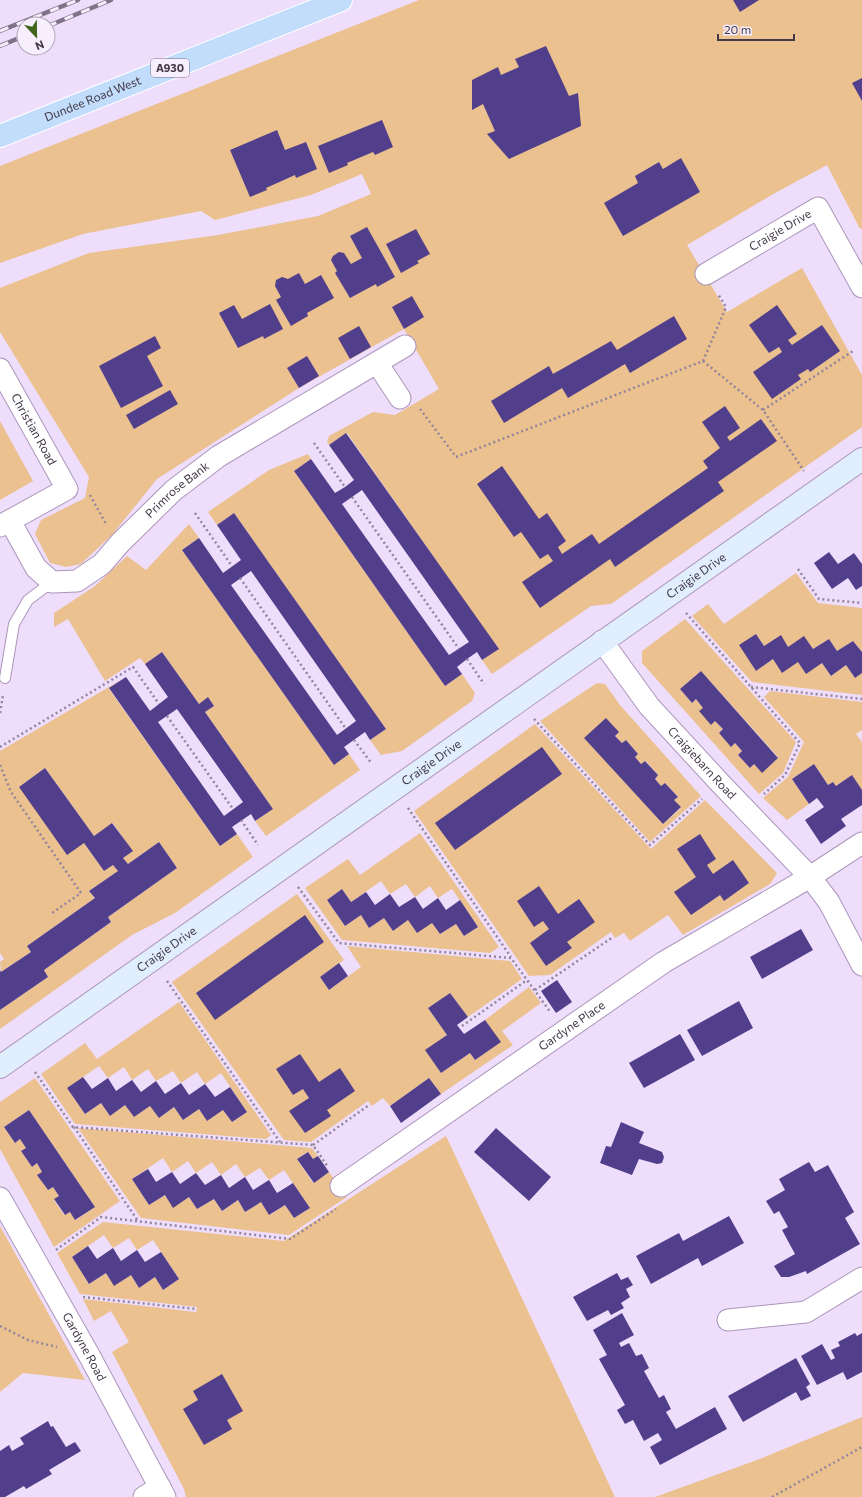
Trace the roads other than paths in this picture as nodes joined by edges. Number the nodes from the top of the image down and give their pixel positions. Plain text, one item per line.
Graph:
1 (341, 0) edge
2 (0, 136) edge
3 (706, 274) dead end
4 (862, 287) edge
5 (405, 346) dead end
6 (377, 363) junction
7 (0, 369) edge
8 (408, 402) road end
9 (862, 458) edge
10 (5, 524) edge
11 (52, 582) junction
12 (602, 641) junction
13 (5, 678) dead end
14 (862, 843) edge
15 (810, 877) junction
16 (861, 962) edge
17 (0, 1066) edge
18 (341, 1186) road end
19 (0, 1198) edge
20 (862, 1278) edge
21 (728, 1320) dead end
22 (156, 1494) edge

1 - 2 main road, Dundee Road West / A930
3 - 4 street, Craigie Drive
5 - 6 street, Primrose Bank
6 - 8 street
6 - 11 street, Primrose Bank
7 - 10 street, Christian Road
9 - 12 street, Craigie Drive
10 - 11 street
11 - 13 lane
12 - 15 street, Craigiebarn Road
12 - 17 street, Craigie Drive
14 - 15 street
15 - 16 street, Craigiebarn Road
15 - 18 street, Gardyne Place
19 - 22 street, Gardyne Road
20 - 21 street

